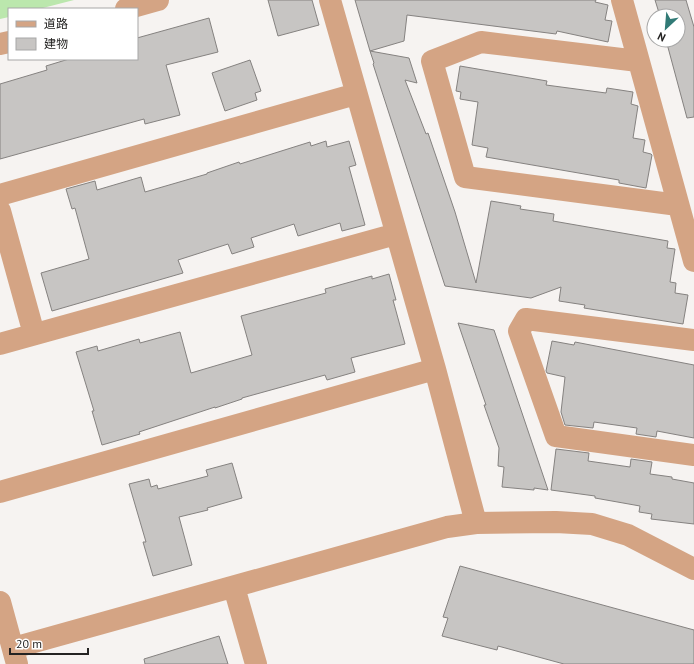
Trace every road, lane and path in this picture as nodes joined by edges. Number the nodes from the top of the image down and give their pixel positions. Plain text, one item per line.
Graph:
1 (158, 0) edge
2 (330, 0) edge
3 (622, 0) edge
4 (130, 8) edge
5 (638, 61) junction
6 (356, 94) junction
7 (0, 195) edge
8 (678, 205) junction
9 (0, 211) edge
10 (396, 234) junction
11 (694, 261) edge
12 (34, 334) junction
13 (694, 340) edge
14 (0, 344) edge
15 (435, 369) junction
16 (694, 455) edge
17 (0, 492) edge
18 (476, 523) junction
19 (694, 569) edge
20 (234, 587) junction
21 (0, 602) edge
22 (15, 656) edge
23 (256, 664) edge

1 - 4 street
2 - 6 street
3 - 5 street
5 - 8 street
5 - 8 street
6 - 7 street
6 - 10 street
8 - 11 street
9 - 12 street
10 - 12 street
10 - 15 street
12 - 14 street
13 - 16 street
15 - 17 street
15 - 18 street
18 - 19 street
18 - 20 street
20 - 22 street
20 - 23 street
21 - 22 street

